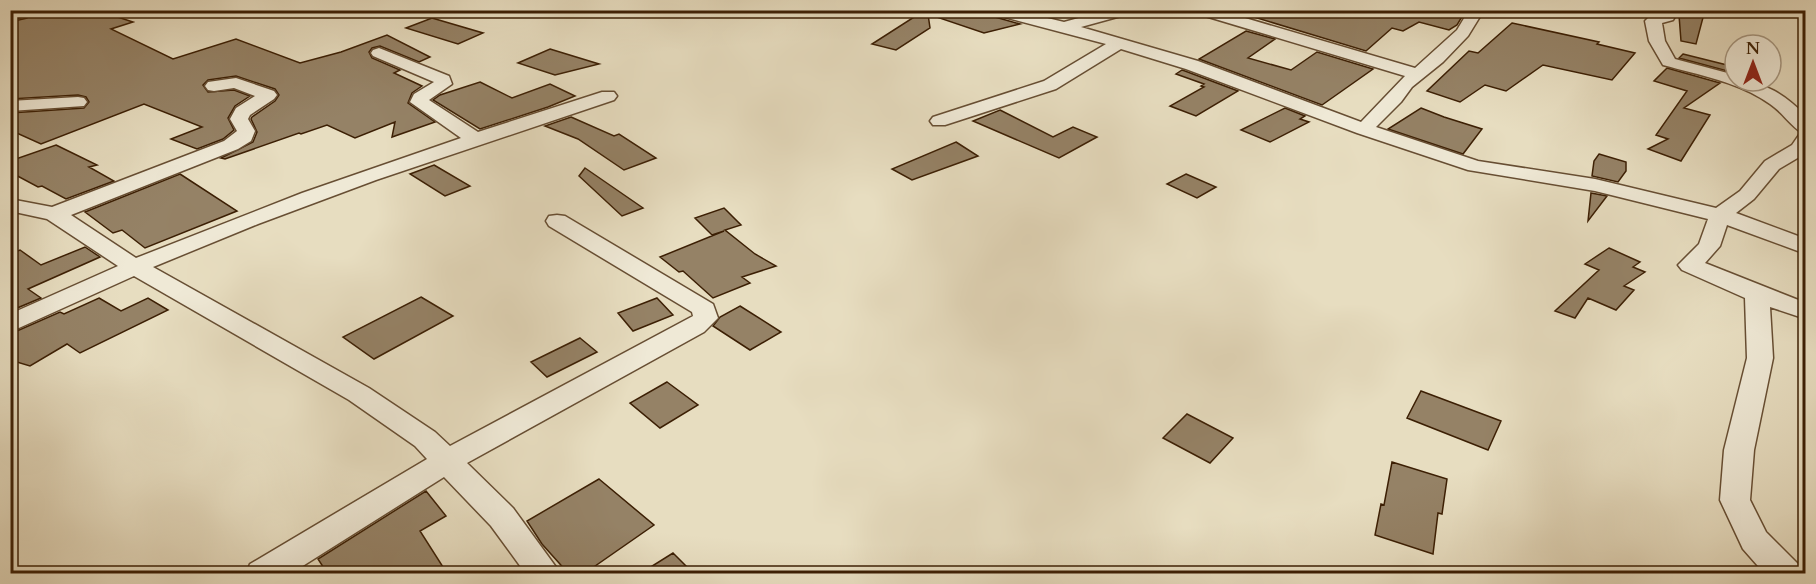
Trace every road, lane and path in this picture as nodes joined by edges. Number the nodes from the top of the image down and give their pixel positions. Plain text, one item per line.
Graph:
1 (994, 10) edge
2 (1126, 10) edge
3 (1200, 10) edge
4 (1477, 10) edge
5 (1672, 10) edge
6 (1064, 27) junction
7 (1118, 44) junction
8 (380, 53) dead end
9 (1417, 74) junction
10 (1723, 76) edge
11 (214, 86) dead end
12 (1766, 93) edge
13 (608, 96) dead end
14 (78, 102) dead end
15 (10, 106) edge
16 (939, 121) dead end
17 (1806, 128) edge
18 (1364, 129) junction
19 (1806, 137) edge
20 (476, 139) junction
21 (10, 205) edge
22 (54, 214) junction
23 (1720, 215) junction
24 (557, 221) dead end
25 (1806, 247) edge
26 (135, 267) junction
27 (1757, 294) junction
28 (1806, 312) edge
29 (10, 324) edge
30 (447, 461) junction
31 (261, 573) edge
32 (545, 573) edge
33 (1786, 573) edge

1 - 6 street
2 - 6 street
3 - 9 street
4 - 9 street
5 - 10 street
6 - 7 street
7 - 16 street
7 - 18 street
8 - 20 street
9 - 18 street
11 - 22 street
12 - 17 street
13 - 20 street
14 - 15 street
18 - 23 street
19 - 23 street
20 - 26 street
21 - 22 street
22 - 26 street
23 - 25 street
23 - 27 street
24 - 30 street
26 - 29 street
26 - 30 street
27 - 28 street
27 - 33 street
30 - 31 street
30 - 32 street

